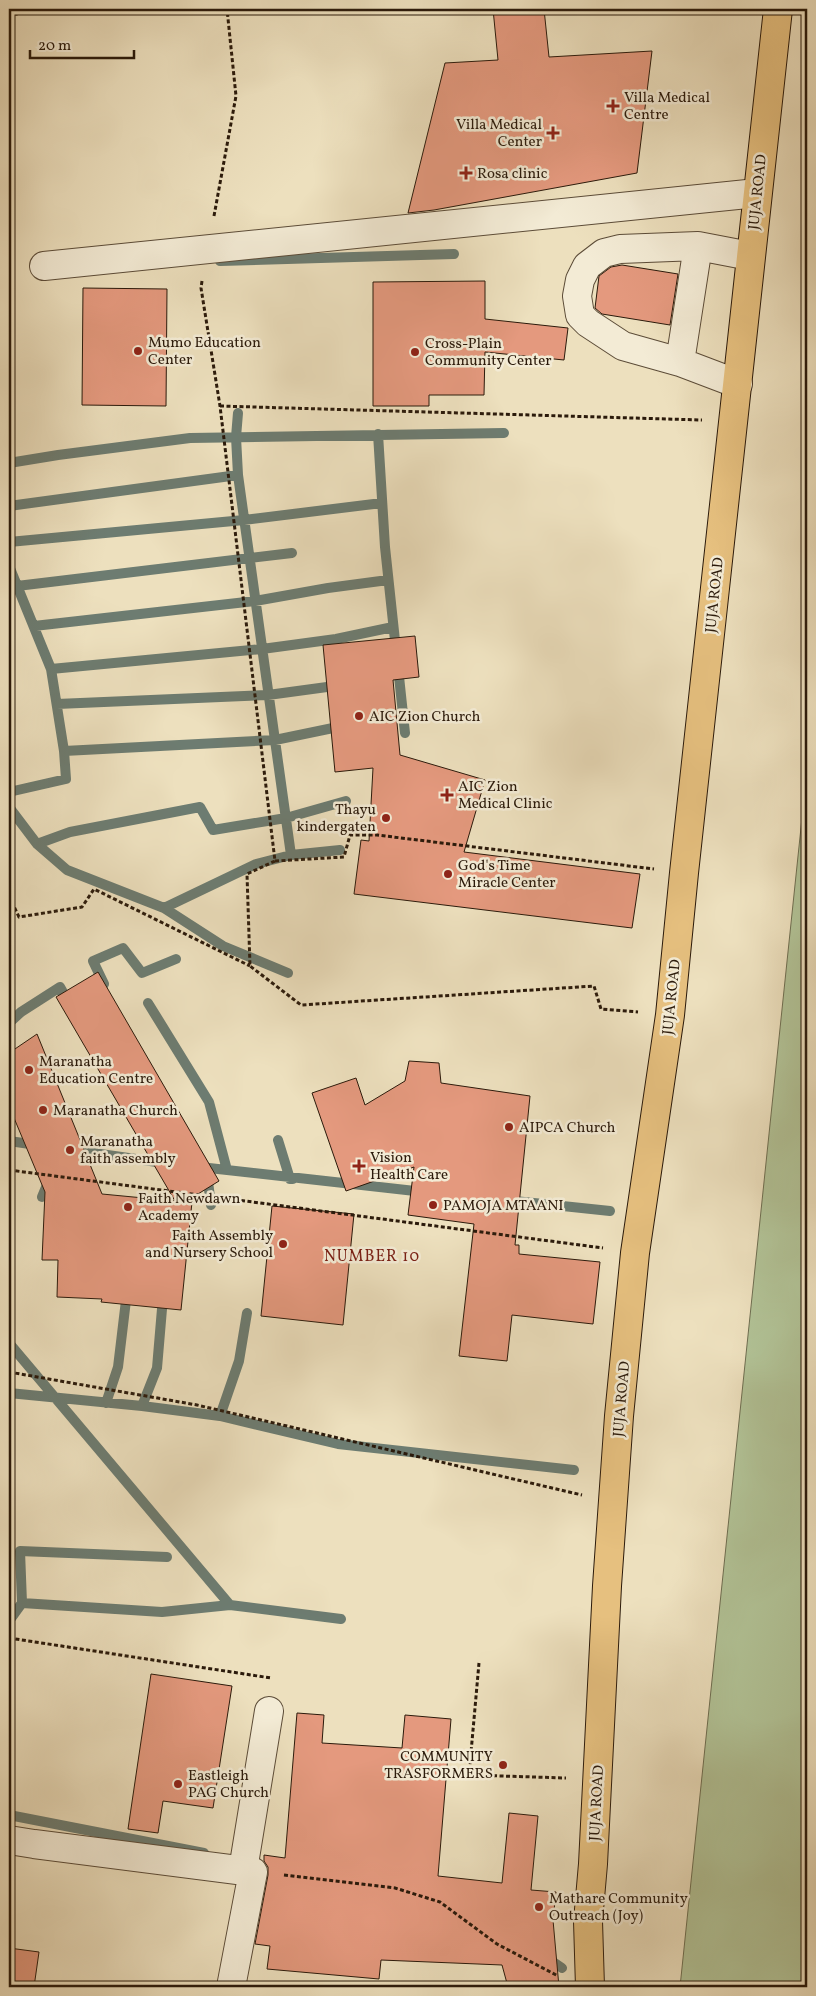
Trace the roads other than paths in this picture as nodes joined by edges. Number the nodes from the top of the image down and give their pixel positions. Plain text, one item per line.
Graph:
1 (778, 9) edge
2 (757, 192) junction
3 (698, 246) junction
4 (750, 256) junction
5 (44, 266) dead end
6 (680, 362) junction
7 (738, 384) junction
8 (269, 1711) dead end
9 (9, 1840) edge
10 (248, 1871) junction
11 (231, 1987) edge
12 (590, 1987) edge

1 - 2 main road, JUJA ROAD
2 - 4 main road, JUJA ROAD
2 - 5 street
3 - 4 street
3 - 6 street
3 - 6 street
4 - 7 main road, JUJA ROAD
6 - 7 street
7 - 12 main road, JUJA ROAD
8 - 10 street
9 - 10 street
10 - 11 street

